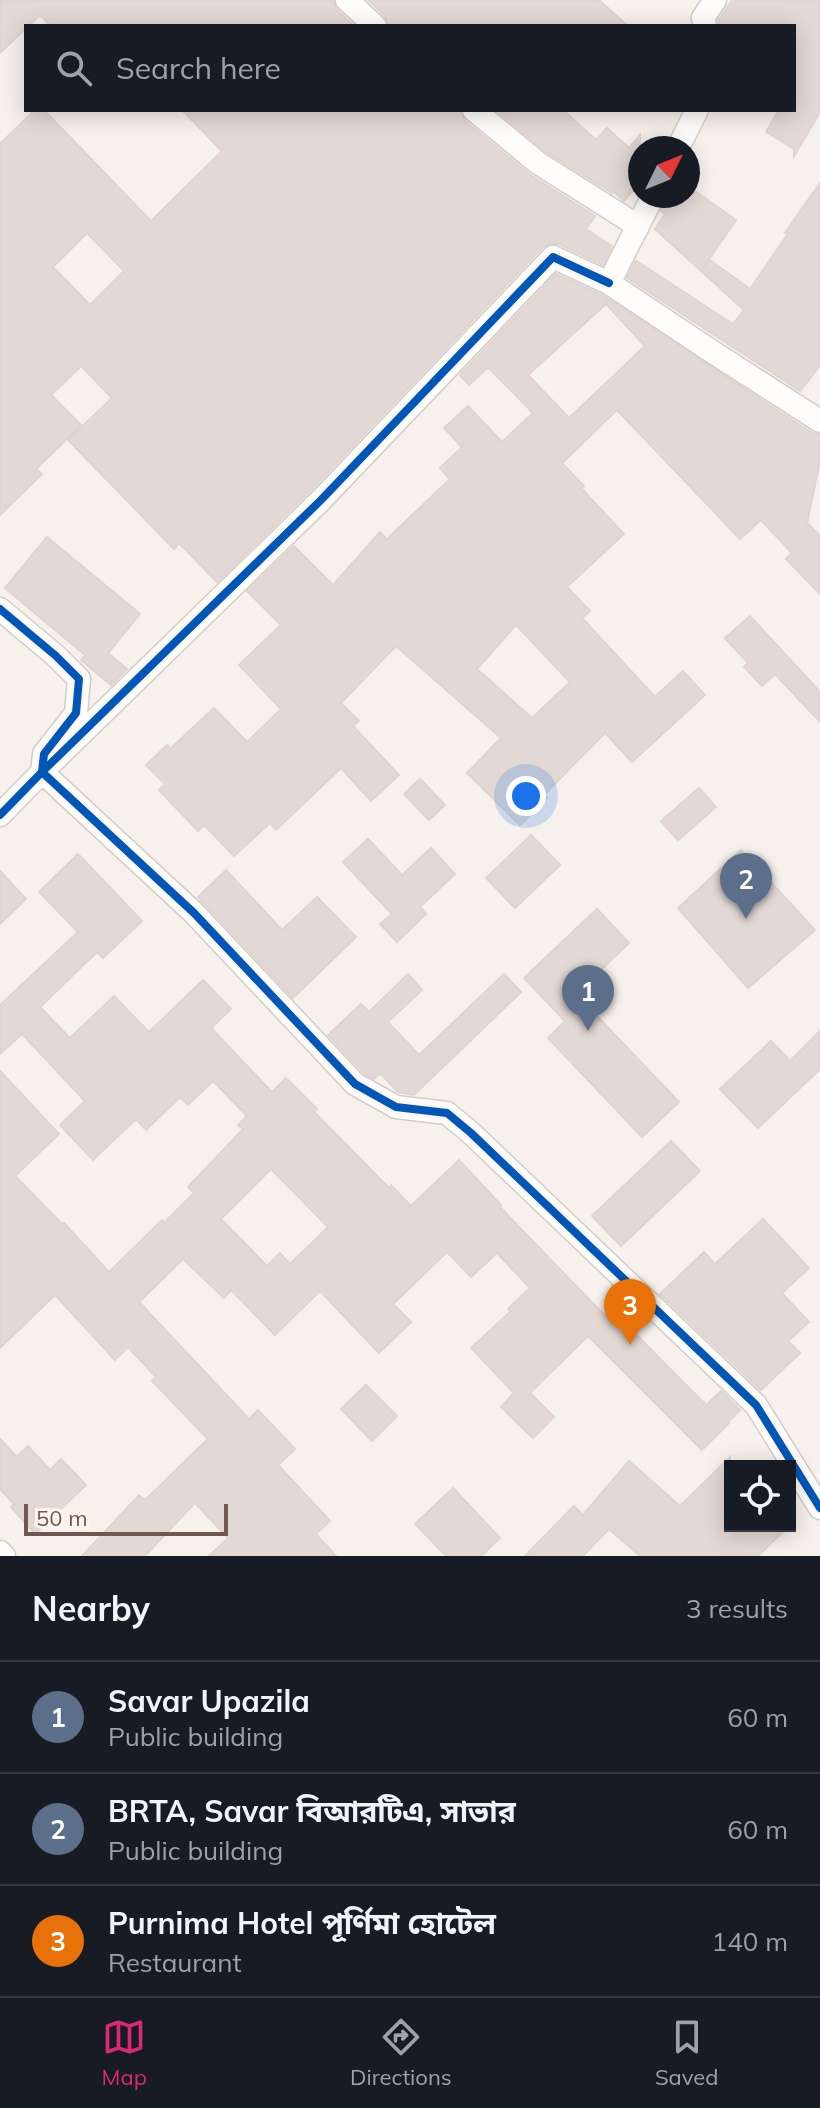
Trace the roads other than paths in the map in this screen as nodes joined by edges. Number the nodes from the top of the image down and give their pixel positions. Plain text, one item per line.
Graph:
1 (347, 0) edge
2 (715, 0) edge
3 (373, 24) edge
4 (704, 24) edge
5 (476, 112) edge
6 (696, 112) edge
7 (684, 136) edge
8 (647, 208) edge
9 (638, 226) junction
10 (609, 283) junction
11 (820, 421) edge
12 (0, 609) edge
13 (42, 772) junction
14 (0, 815) edge
15 (820, 1508) edge

1 - 3 street
2 - 4 street
5 - 9 street
6 - 7 street
8 - 9 street
9 - 10 street
10 - 11 street
10 - 13 street
12 - 13 street
13 - 14 street
13 - 15 street

